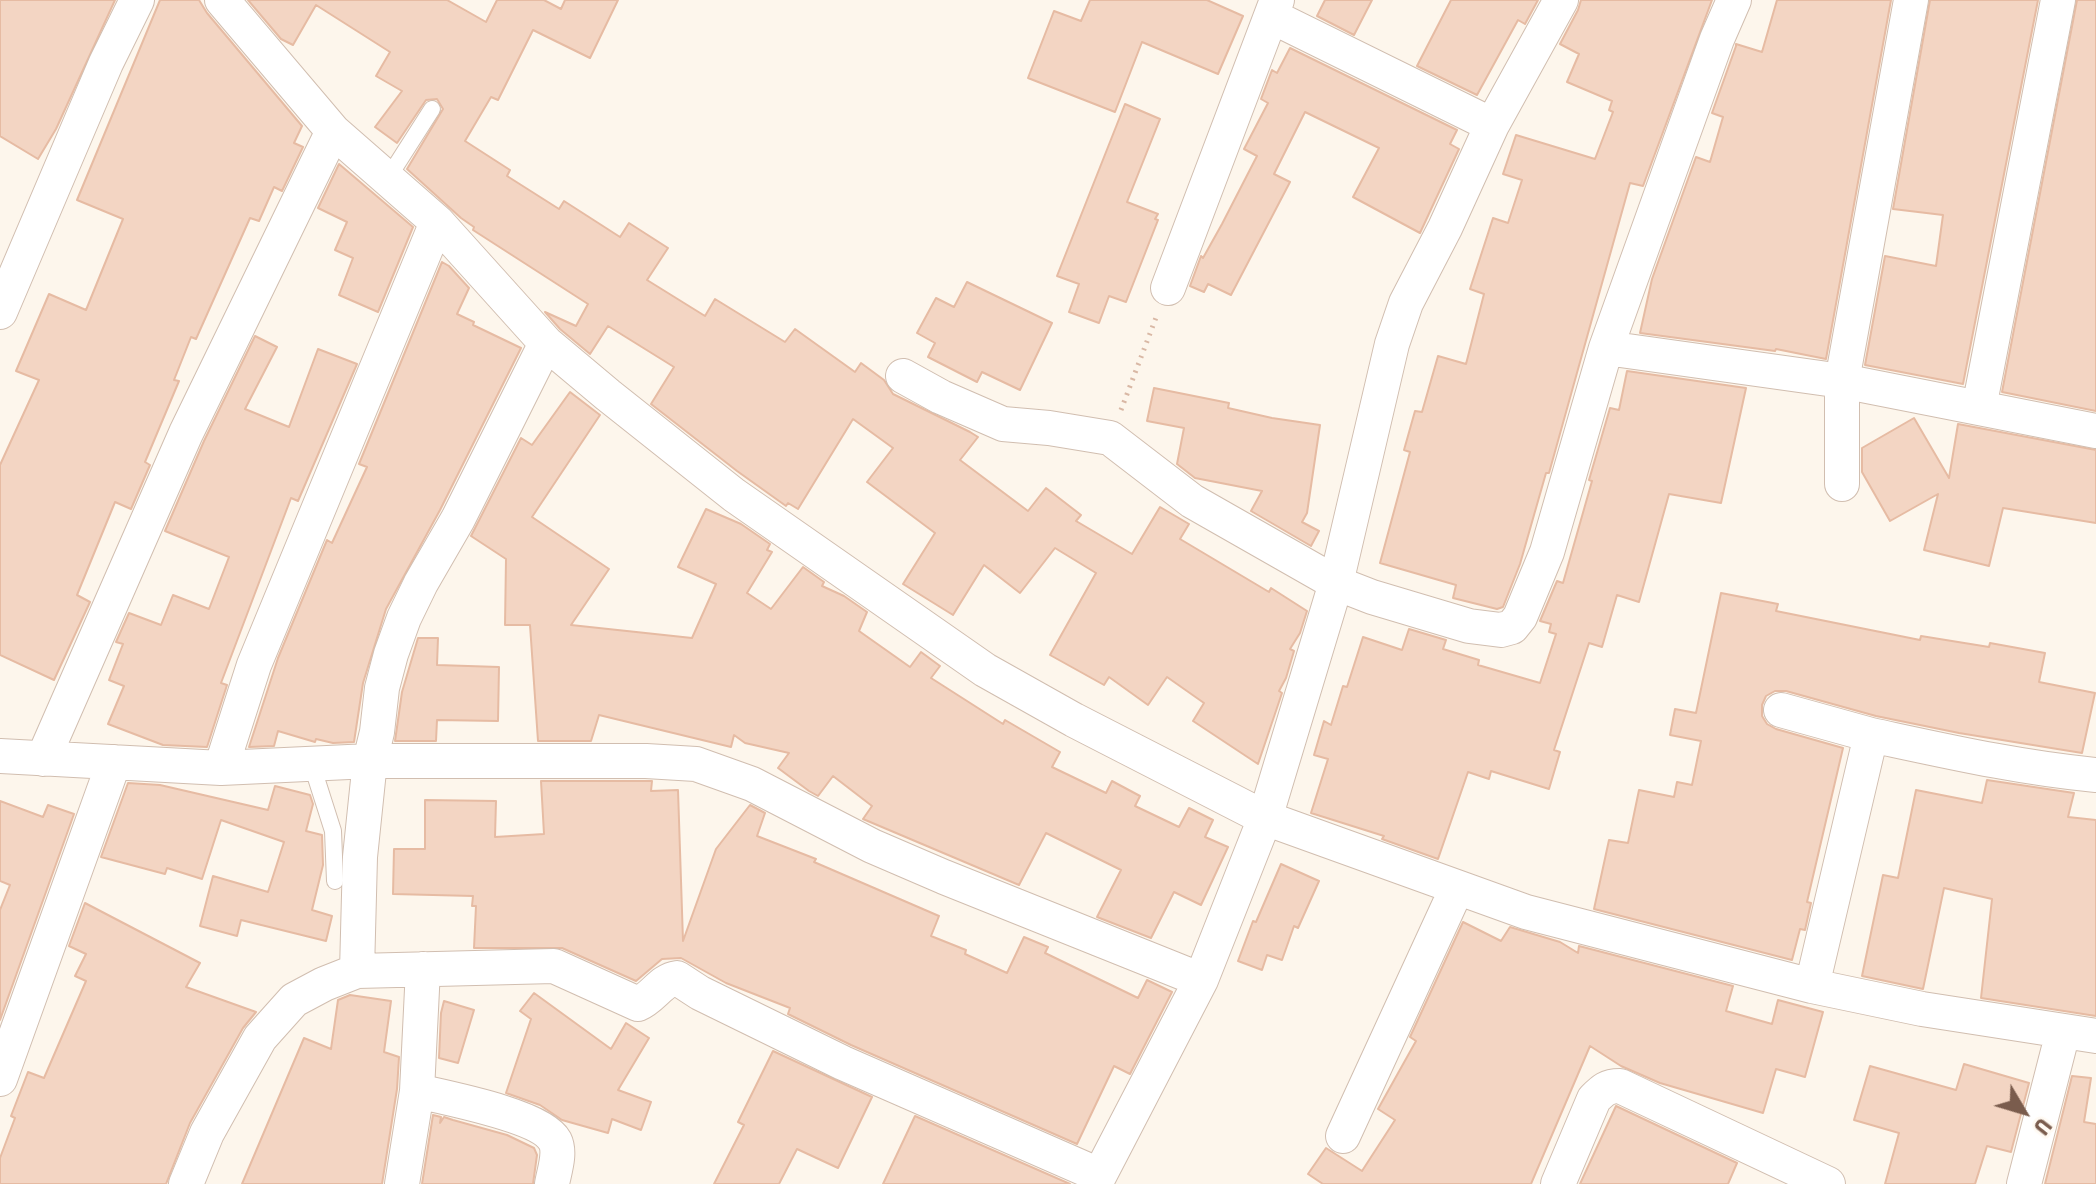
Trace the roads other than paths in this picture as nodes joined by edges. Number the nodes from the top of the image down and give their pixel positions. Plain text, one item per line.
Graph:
1 (137, 0) edge
2 (222, 0) edge
3 (1561, 0) edge
4 (1734, 0) edge
5 (1911, 0) edge
6 (2058, 0) edge
7 (1274, 8) edge
8 (432, 109) dead end
9 (1492, 125) junction
10 (333, 131) junction
11 (388, 178) junction
12 (437, 222) junction
13 (1168, 288) road end
14 (0, 312) edge
15 (546, 343) junction
16 (1606, 348) junction
17 (903, 376) dead end
18 (1842, 381) junction
19 (1979, 408) junction
20 (2096, 431) edge
21 (1842, 484) dead end
22 (1336, 583) junction
23 (1781, 710) dead end
24 (1871, 735) junction
25 (0, 756) edge
26 (43, 759) junction
27 (370, 761) junction
28 (114, 762) junction
29 (311, 762) junction
30 (221, 768) junction
31 (2096, 775) edge
32 (1265, 818) junction
33 (335, 881) dead end
34 (1457, 888) junction
35 (423, 969) junction
36 (357, 971) junction
37 (1201, 980) junction
38 (1812, 986) junction
39 (2080, 1034) edge
40 (0, 1079) edge
41 (417, 1091) junction
42 (1343, 1136) dead end
43 (1097, 1180) edge
44 (186, 1184) edge
45 (402, 1184) edge
46 (552, 1184) edge
47 (1558, 1184) edge
48 (1828, 1184) edge
49 (2024, 1184) edge

1 - 14 street
2 - 10 street
3 - 9 street
4 - 16 street
5 - 18 street
6 - 19 street
7 - 9 street
7 - 13 street
8 - 11 lane
9 - 22 street
10 - 11 street
10 - 26 street
11 - 12 street
12 - 15 street
12 - 30 street
15 - 27 street
15 - 32 street
16 - 18 street
16 - 22 street
17 - 22 street
18 - 19 street
18 - 21 street
19 - 20 street
22 - 32 street
23 - 24 street
24 - 31 street
24 - 38 street
25 - 26 street
26 - 28 street
27 - 29 street
27 - 36 street
27 - 37 street
28 - 30 street
28 - 40 street
29 - 30 street
29 - 33 lane
32 - 34 street
32 - 37 street
34 - 38 street
34 - 42 street
35 - 36 street
35 - 41 street
35 - 43 street
36 - 44 street
37 - 43 street
38 - 39 street
39 - 49 street
41 - 45 street
41 - 46 street
47 - 48 street

